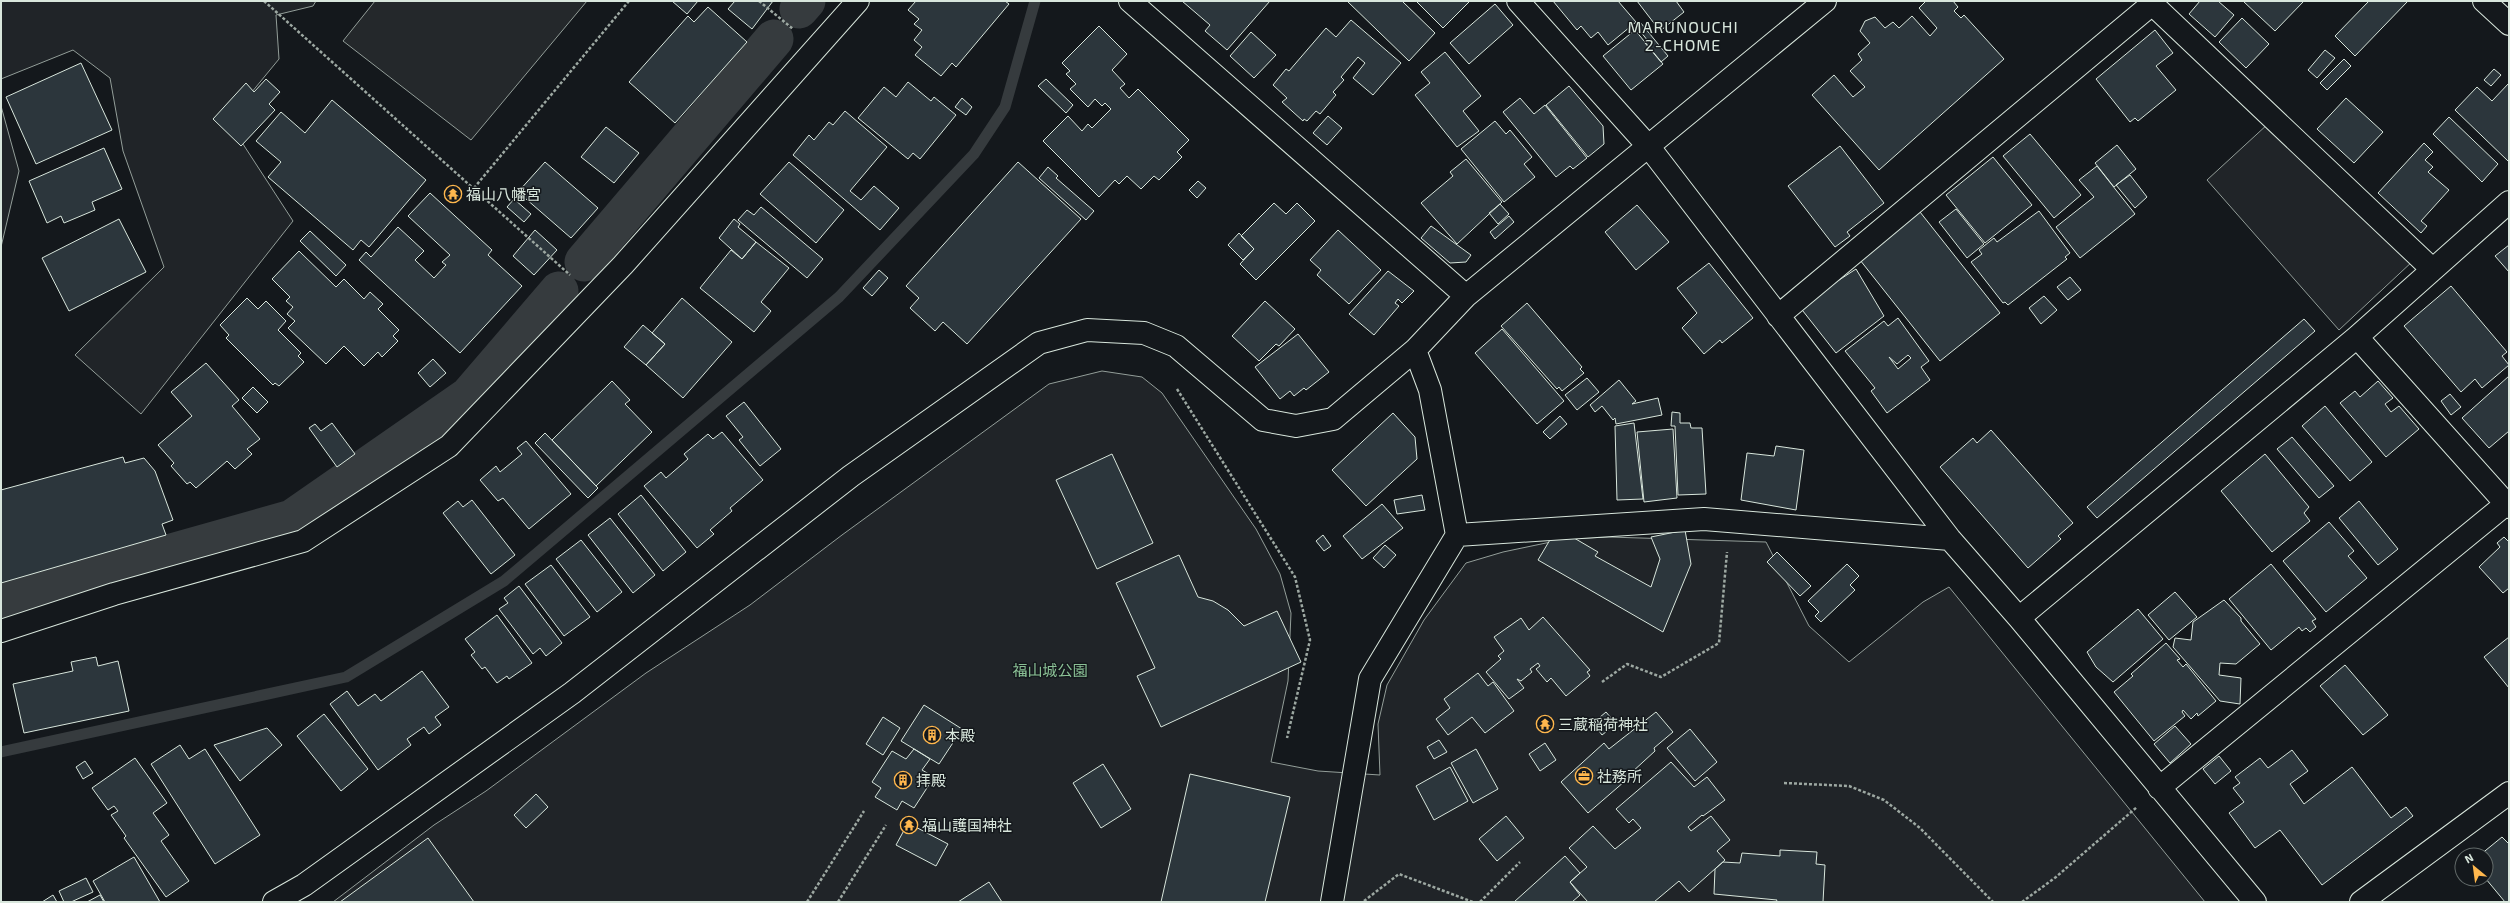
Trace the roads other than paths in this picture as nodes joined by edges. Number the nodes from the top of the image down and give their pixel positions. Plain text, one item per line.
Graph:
1 (858, 1) edge
2 (1130, 1) edge
3 (1518, 1) edge
4 (1824, 1) edge
5 (2484, 1) edge
6 (2150, 3) edge
7 (2509, 24) edge
8 (1649, 147) junction
9 (2509, 202) edge
10 (2432, 269) junction
11 (1466, 296) junction
12 (1778, 316) junction
13 (2357, 337) junction
14 (1415, 350) junction
15 (2508, 505) edge
16 (1457, 536) junction
17 (1950, 539) junction
18 (2019, 618) junction
19 (1, 631) edge
20 (2159, 788) junction
21 (2509, 793) edge
22 (274, 902) edge
23 (1332, 902) edge
24 (2255, 902) edge
25 (2362, 902) edge

1 - 19 street
2 - 11 street
3 - 8 street
4 - 8 street
5 - 7 street
6 - 10 street
6 - 12 street
8 - 11 street
8 - 12 street
9 - 10 street
10 - 13 street
11 - 14 street
12 - 17 street
13 - 15 street
13 - 18 street
14 - 16 street
14 - 22 street
15 - 20 street
16 - 17 street
16 - 23 street
17 - 18 street
18 - 20 street
20 - 24 street
21 - 25 street

